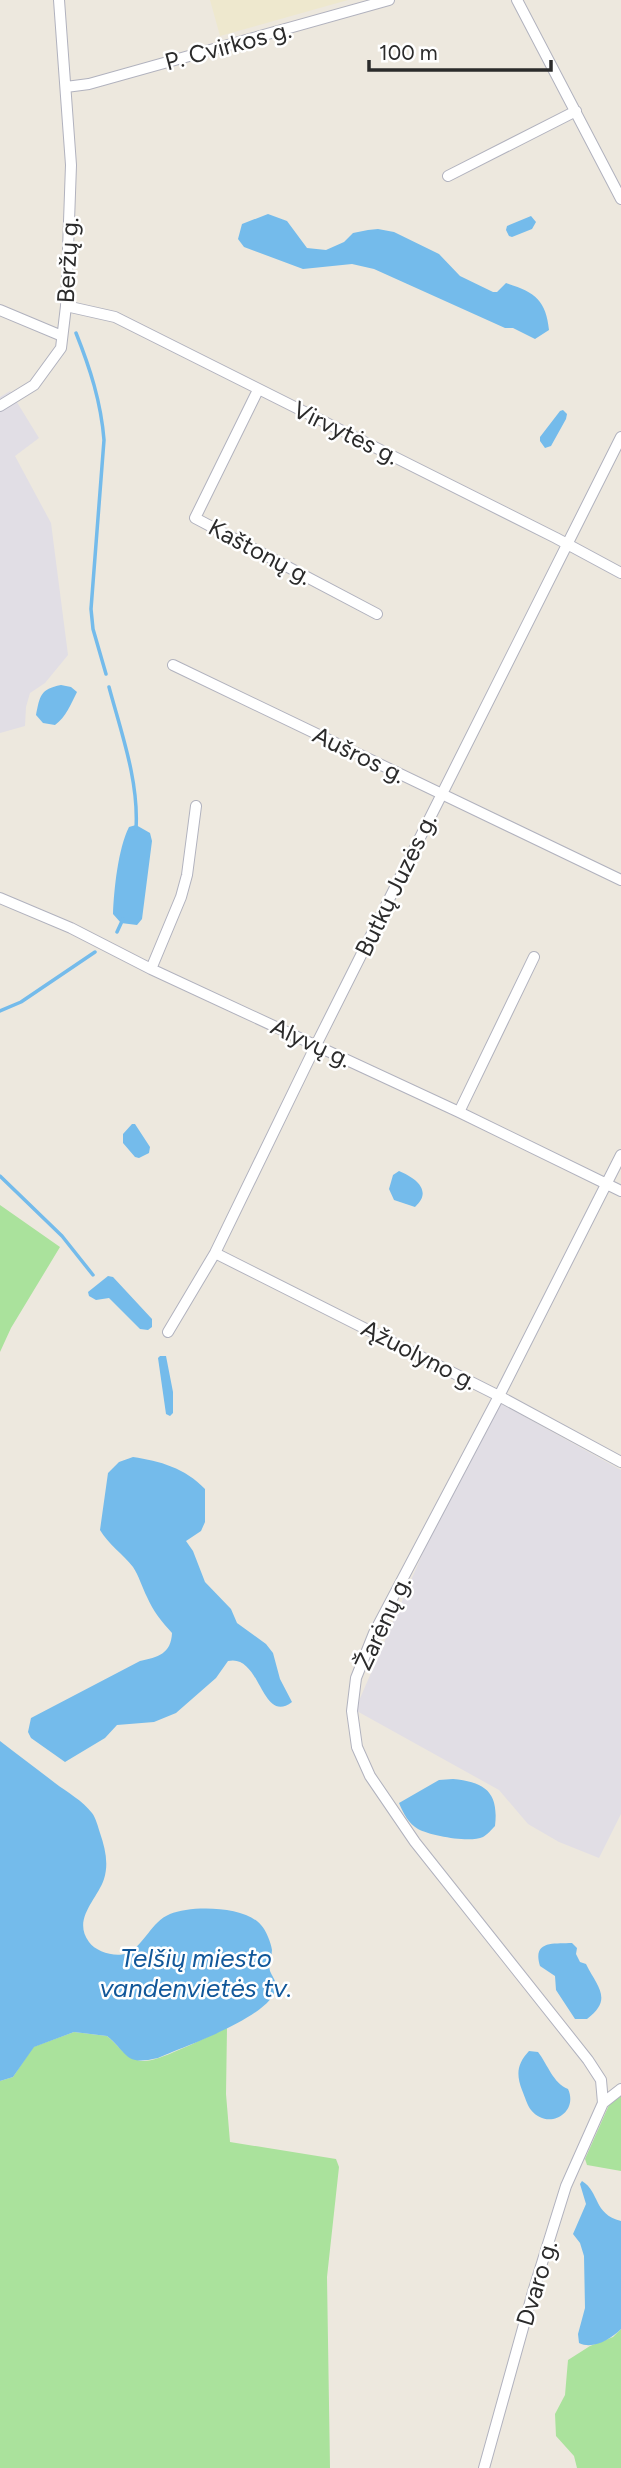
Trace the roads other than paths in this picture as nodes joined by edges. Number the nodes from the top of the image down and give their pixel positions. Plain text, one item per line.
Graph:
1 (59, 0) edge
2 (389, 0) edge
3 (517, 0) edge
4 (66, 86) junction
5 (576, 111) junction
6 (448, 176) dead end
7 (621, 199) edge
8 (66, 306) junction
9 (0, 310) edge
10 (62, 336) junction
11 (258, 390) junction
12 (0, 406) edge
13 (621, 437) edge
14 (566, 544) junction
15 (621, 573) edge
16 (377, 614) dead end
17 (173, 665) dead end
18 (441, 795) junction
19 (196, 806) dead end
20 (621, 880) edge
21 (0, 898) edge
22 (534, 957) dead end
23 (151, 969) junction
24 (316, 1045) junction
25 (459, 1112) junction
26 (621, 1155) edge
27 (607, 1184) junction
28 (621, 1191) edge
29 (215, 1253) junction
30 (168, 1332) dead end
31 (499, 1396) junction
32 (621, 1462) edge
33 (621, 2089) edge
34 (603, 2103) junction
35 (484, 2468) edge

1 - 4 street, Beržų g.
2 - 4 street, P. Cvirkos g.
3 - 5 street
4 - 8 street, Beržų g.
5 - 6 street
5 - 7 street
8 - 10 street, Beržų g.
8 - 11 street, Virvytės g.
9 - 10 street
10 - 12 street, Beržų g.
11 - 14 street, Virvytės g.
11 - 16 street, Kaštonų g.
13 - 14 street, Butkų Juzės g.
14 - 15 street, Virvytės g.
14 - 18 street, Butkų Juzės g.
17 - 18 street, Aušros g.
18 - 20 street, Aušros g.
18 - 24 street, Butkų Juzės g.
19 - 23 street
21 - 23 street, Alyvų g.
22 - 25 street
23 - 24 street, Alyvų g.
24 - 25 street, Alyvų g.
24 - 29 street, Butkų Juzės g.
25 - 27 street, Alyvų g.
26 - 27 street, Žarėnų g.
27 - 28 street, Alyvų g.
27 - 31 street, Žarėnų g.
29 - 30 street, Butkų Juzės g.
29 - 31 street, Ąžuolyno g.
31 - 32 street, Ąžuolyno g.
31 - 34 street, Žarėnų g.
33 - 34 street
34 - 35 street, Dvaro g.

